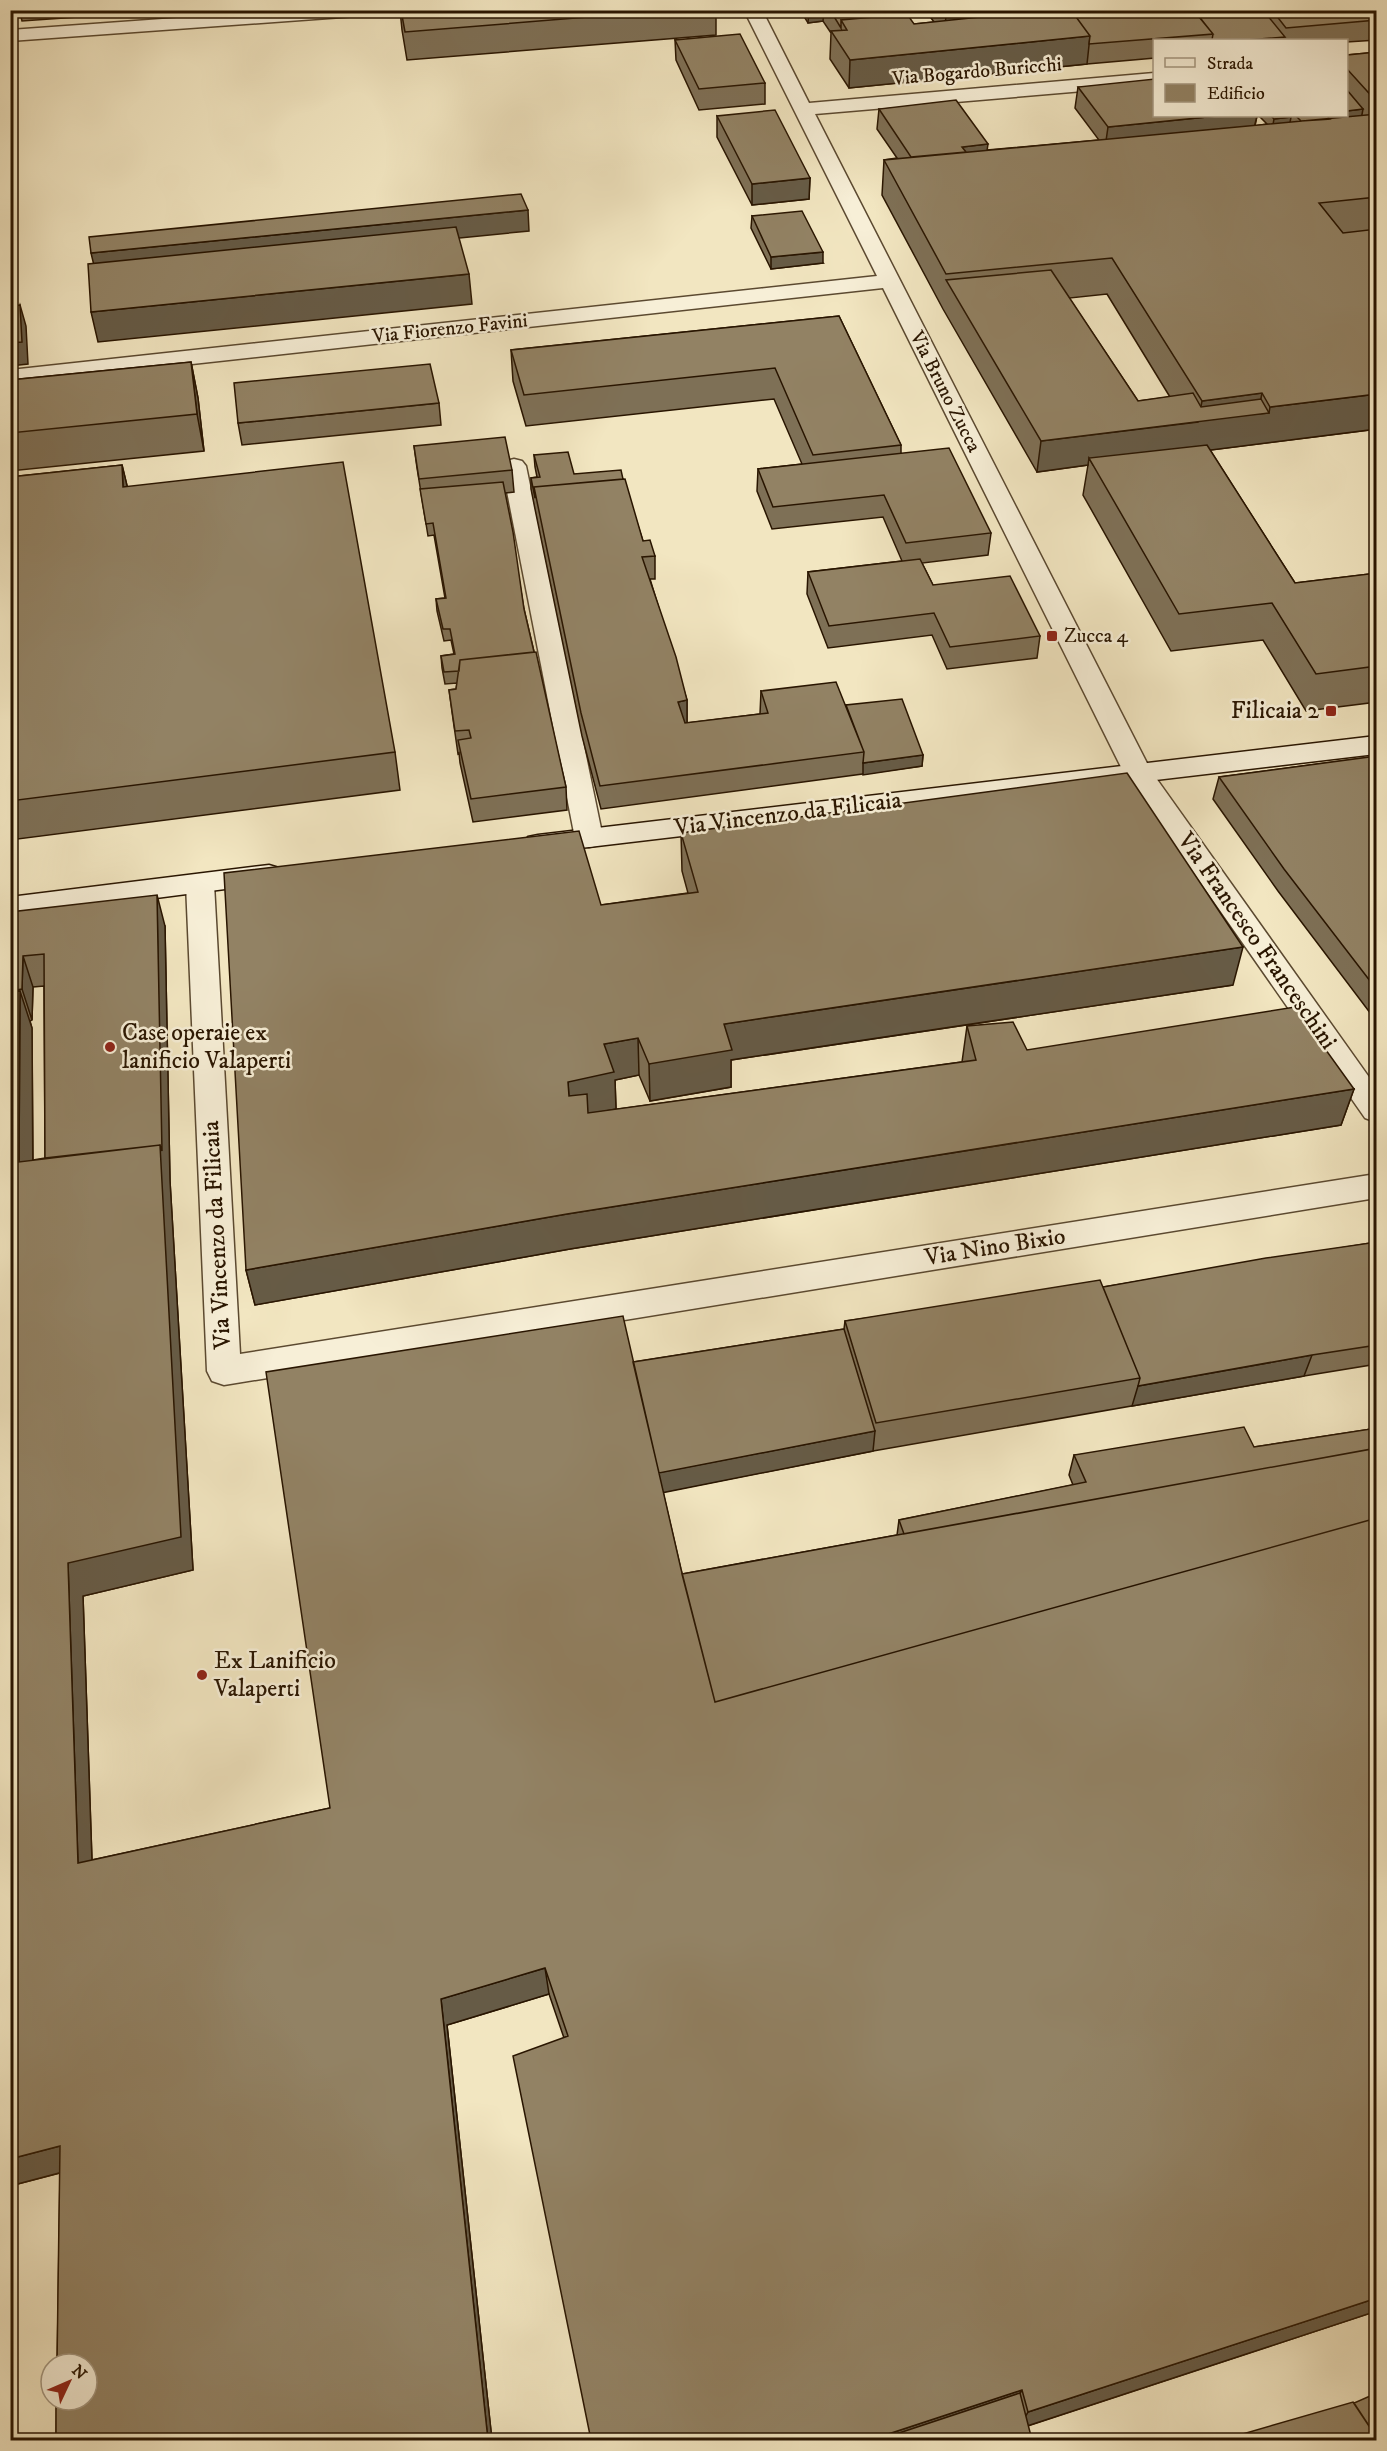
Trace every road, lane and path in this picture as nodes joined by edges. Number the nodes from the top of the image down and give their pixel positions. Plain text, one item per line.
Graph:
1 (370, 10) edge
2 (753, 10) edge
3 (10, 36) edge
4 (1153, 79) edge
5 (802, 109) junction
6 (890, 281) junction
7 (10, 377) edge
8 (514, 466) edge
9 (1377, 745) edge
10 (1137, 773) junction
11 (589, 838) junction
12 (508, 848) edge
13 (300, 872) edge
14 (200, 884) junction
15 (10, 907) edge
16 (1377, 1110) edge
17 (1377, 1186) edge
18 (614, 1308) joint

1 - 3 street
2 - 5 street, Via Bruno Zucca
4 - 5 street, Via Bogardo Buricchi
5 - 6 street, Via Bruno Zucca
6 - 7 street, Via Fiorenzo Favini
6 - 10 street, Via Bruno Zucca
8 - 11 street
9 - 10 street, Via Vincenzo da Filicaia
10 - 11 street, Via Vincenzo da Filicaia
10 - 16 street, Via Francesco Franceschini
11 - 12 street, Via Vincenzo da Filicaia
13 - 14 street
14 - 15 street
14 - 18 street, Via Vincenzo da Filicaia
17 - 18 street, Via Nino Bixio

